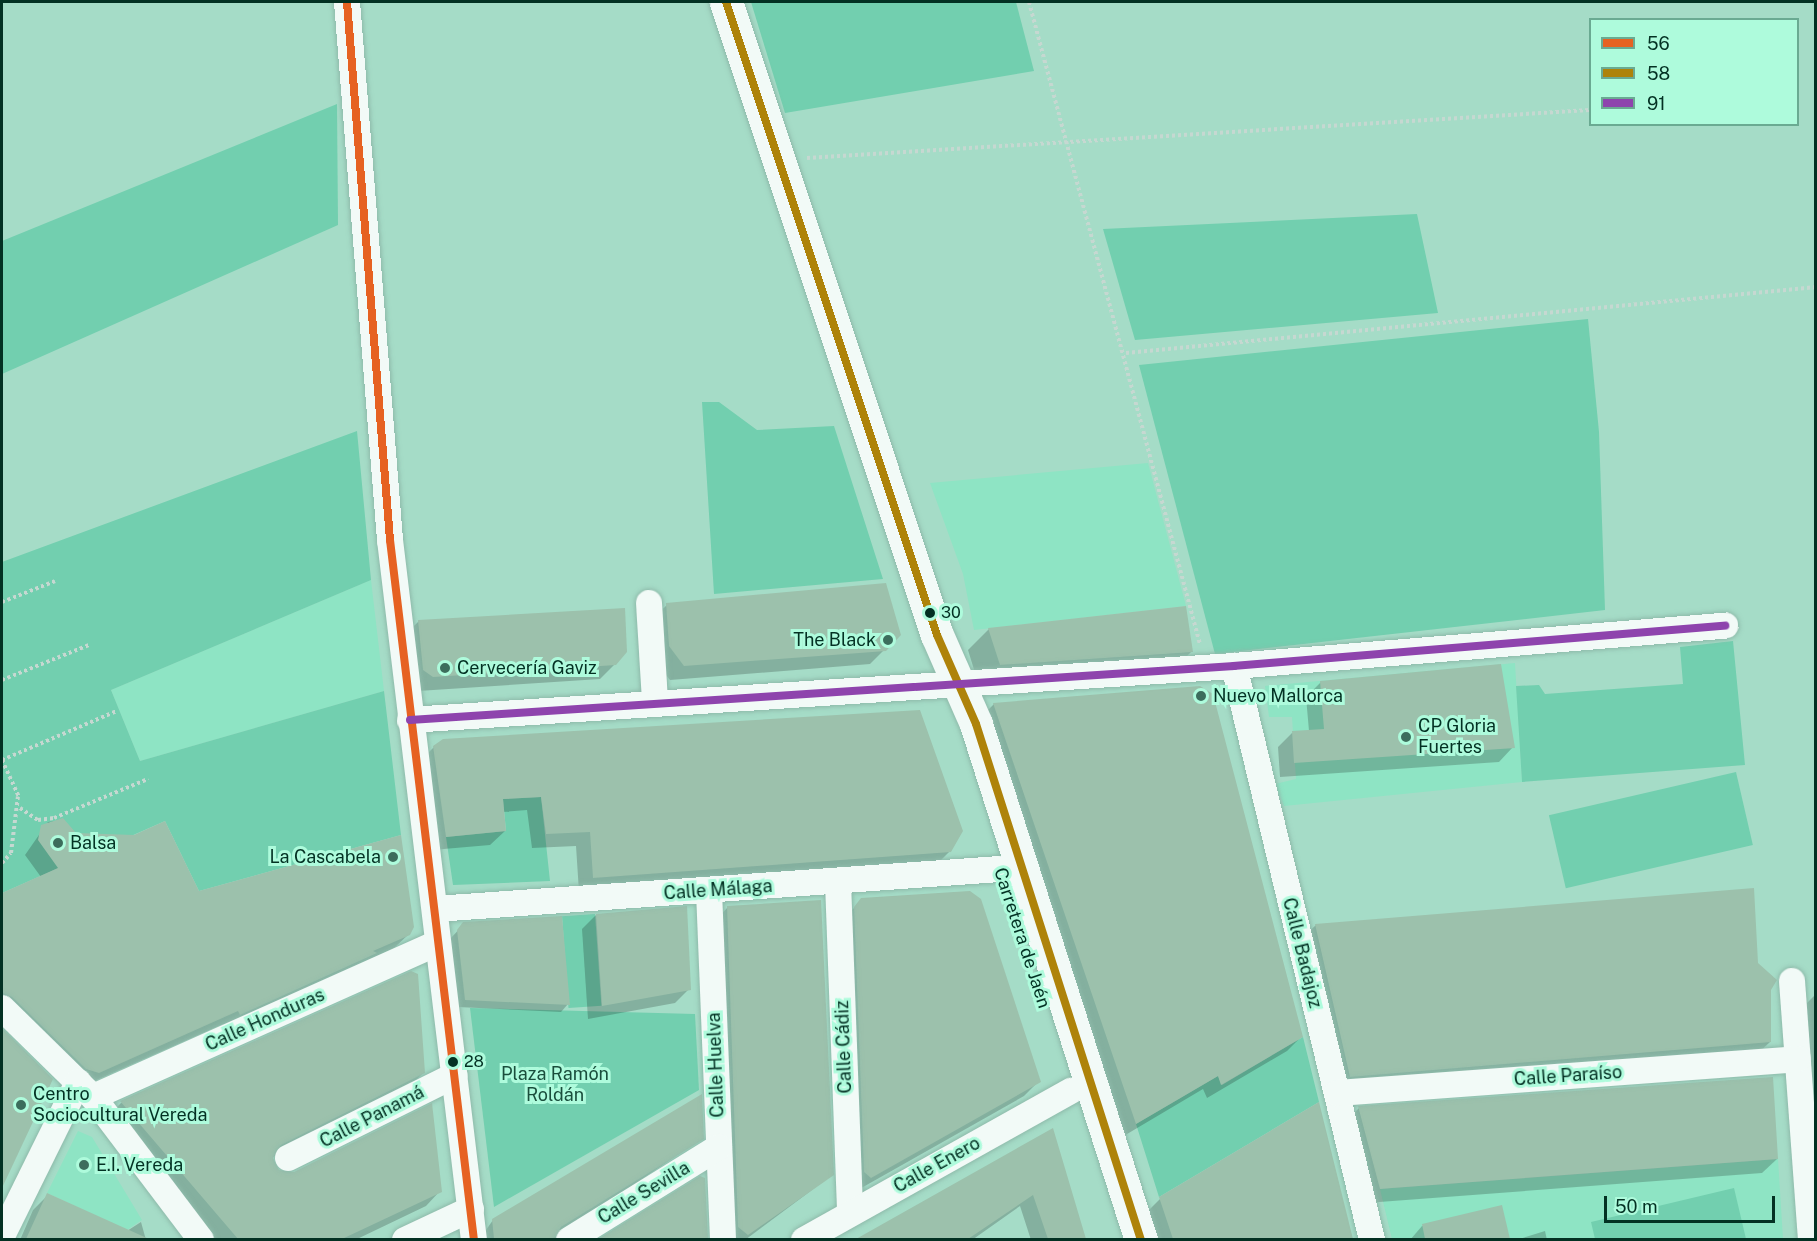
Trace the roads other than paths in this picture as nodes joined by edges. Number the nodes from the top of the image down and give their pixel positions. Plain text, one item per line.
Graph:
1 (347, 2) edge
2 (726, 2) edge
3 (649, 603) dead end
4 (1725, 626) dead end
5 (1234, 666) junction
6 (950, 682) junction
7 (655, 701) junction
8 (411, 720) junction
9 (1000, 869) junction
10 (838, 882) junction
11 (709, 891) junction
12 (436, 909) junction
13 (436, 943) junction
14 (1792, 981) dead end
15 (2, 1008) edge
16 (1798, 1059) junction
17 (455, 1075) junction
18 (85, 1089) junction
19 (1071, 1091) junction
20 (1337, 1093) junction
21 (719, 1147) junction
22 (288, 1158) dead end
23 (471, 1209) junction
24 (850, 1212) junction
25 (192, 1234) edge
26 (2, 1236) edge
27 (405, 1239) edge
28 (474, 1239) edge
29 (569, 1239) edge
30 (723, 1239) edge
31 (804, 1239) edge
32 (1119, 1239) edge
33 (1141, 1239) edge
34 (1372, 1239) edge
35 (1811, 1239) edge

1 - 8 street
2 - 6 main road, Carretera de Jaén
3 - 7 street
4 - 5 street
5 - 6 street
5 - 20 street, Calle Badajoz
6 - 7 street
6 - 9 main road, Carretera de Jaén
6 - 33 main road, Carretera de Jaén
7 - 8 street
8 - 12 street
9 - 10 street, Calle Málaga
9 - 19 main road, Carretera de Jaén
10 - 11 street, Calle Málaga
10 - 24 street, Calle Cádiz
11 - 12 street, Calle Málaga
11 - 21 street, Calle Huelva
12 - 13 street
13 - 17 street
13 - 18 street, Calle Honduras
14 - 16 street
15 - 18 street
16 - 20 street, Calle Paraíso
16 - 35 street
17 - 22 street, Calle Panamá
17 - 23 street
18 - 25 street
18 - 26 street
19 - 24 street, Calle Enero
19 - 32 main road, Carretera de Jaén
20 - 34 street, Calle Badajoz
21 - 29 street, Calle Sevilla
21 - 30 street, Calle Huelva
23 - 27 street
23 - 28 street
24 - 31 street, Calle Enero

